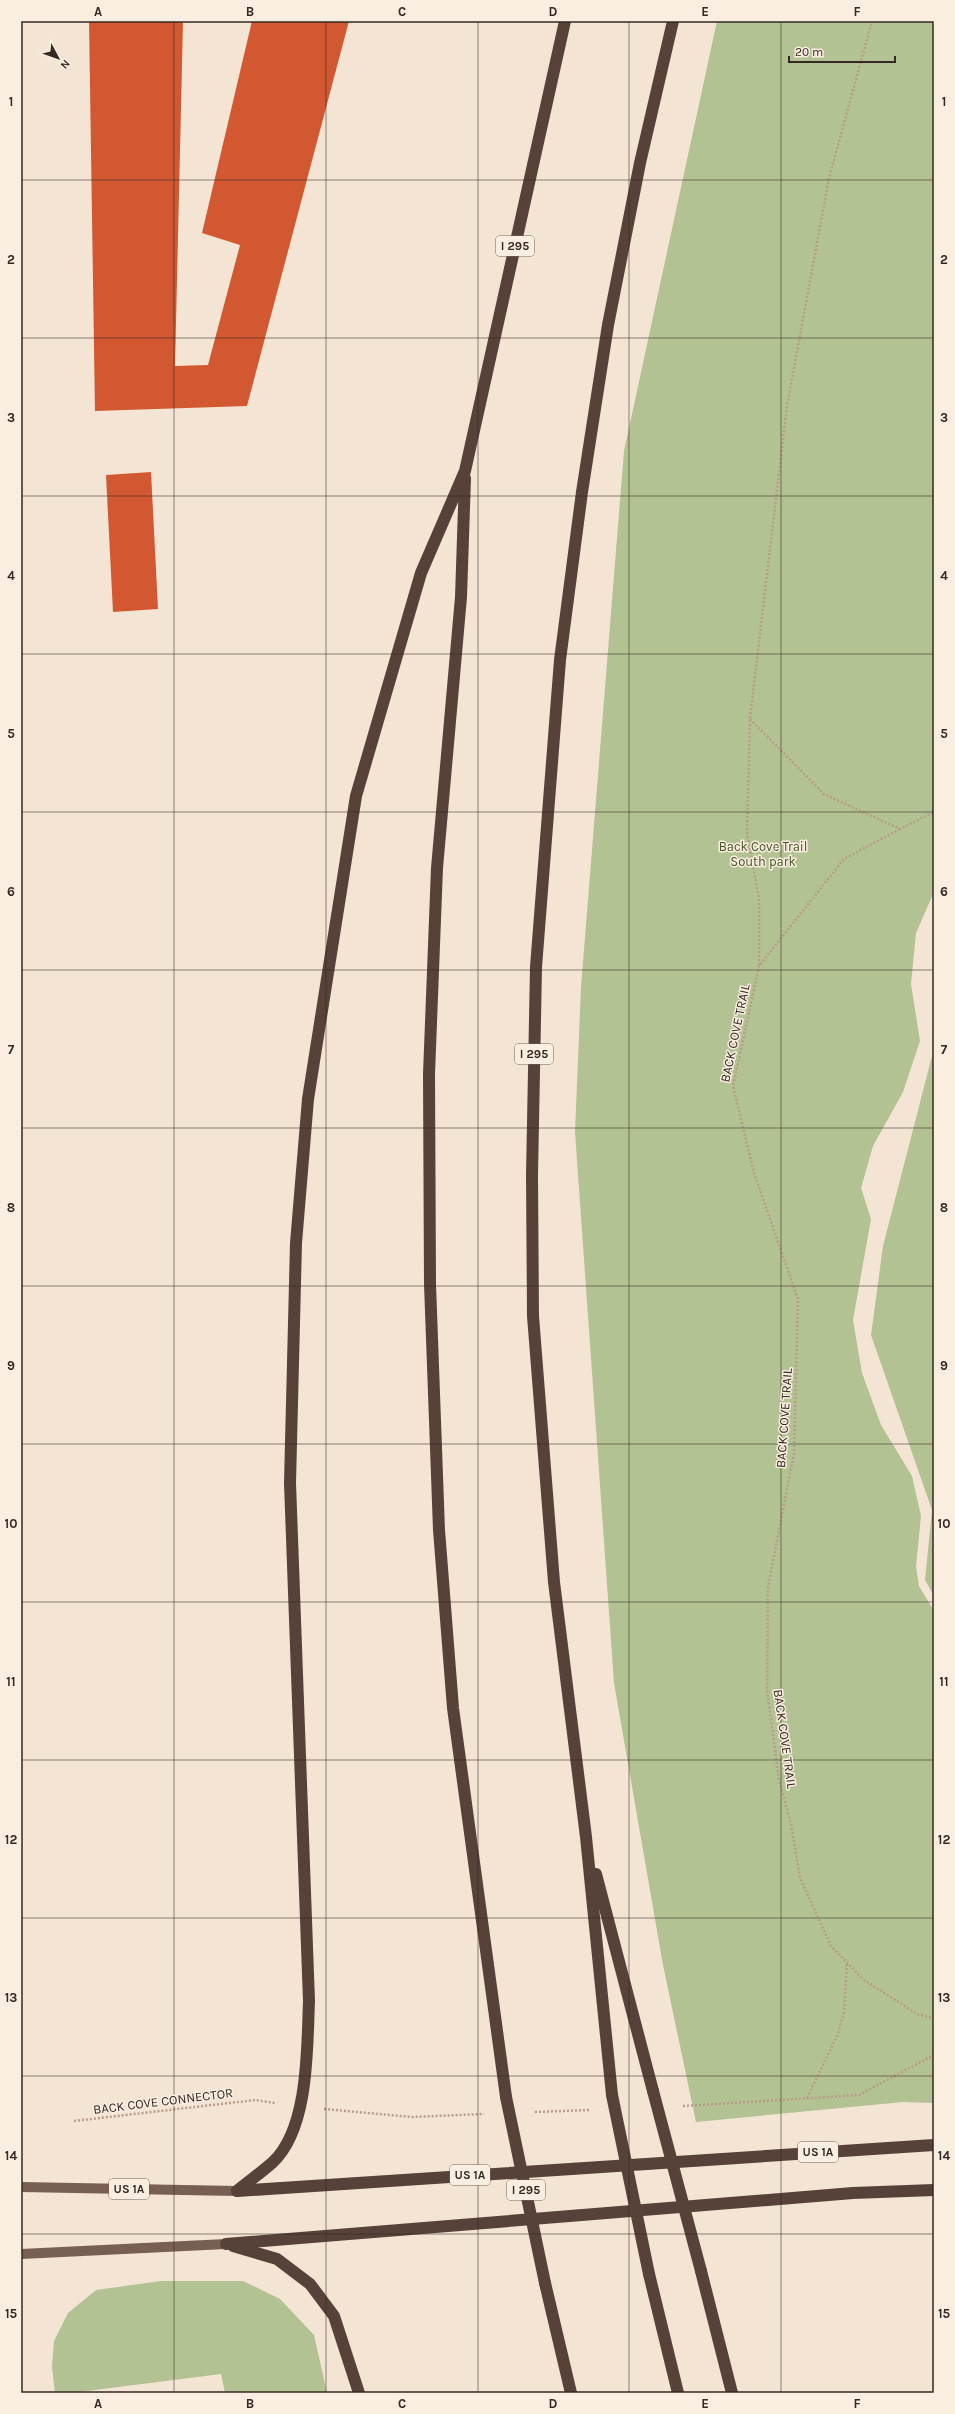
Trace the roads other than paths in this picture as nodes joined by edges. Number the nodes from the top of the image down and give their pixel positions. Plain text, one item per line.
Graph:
1 (565, 21) edge
2 (673, 21) edge
3 (465, 471) junction
4 (586, 1837) junction
5 (934, 2145) edge
6 (21, 2187) edge
7 (237, 2190) junction
8 (934, 2190) edge
9 (226, 2244) junction
10 (21, 2254) edge
11 (359, 2393) edge
12 (571, 2393) edge
13 (678, 2393) edge
14 (732, 2393) edge

1 - 3 highway, I 295
2 - 4 highway, I 295
3 - 7 highway
3 - 12 highway, I 295, bridge
4 - 13 highway, I 295, bridge
4 - 14 highway, bridge
5 - 7 highway, US 1A
6 - 7 main road, US 1A
8 - 9 highway
9 - 10 main road
9 - 11 highway

